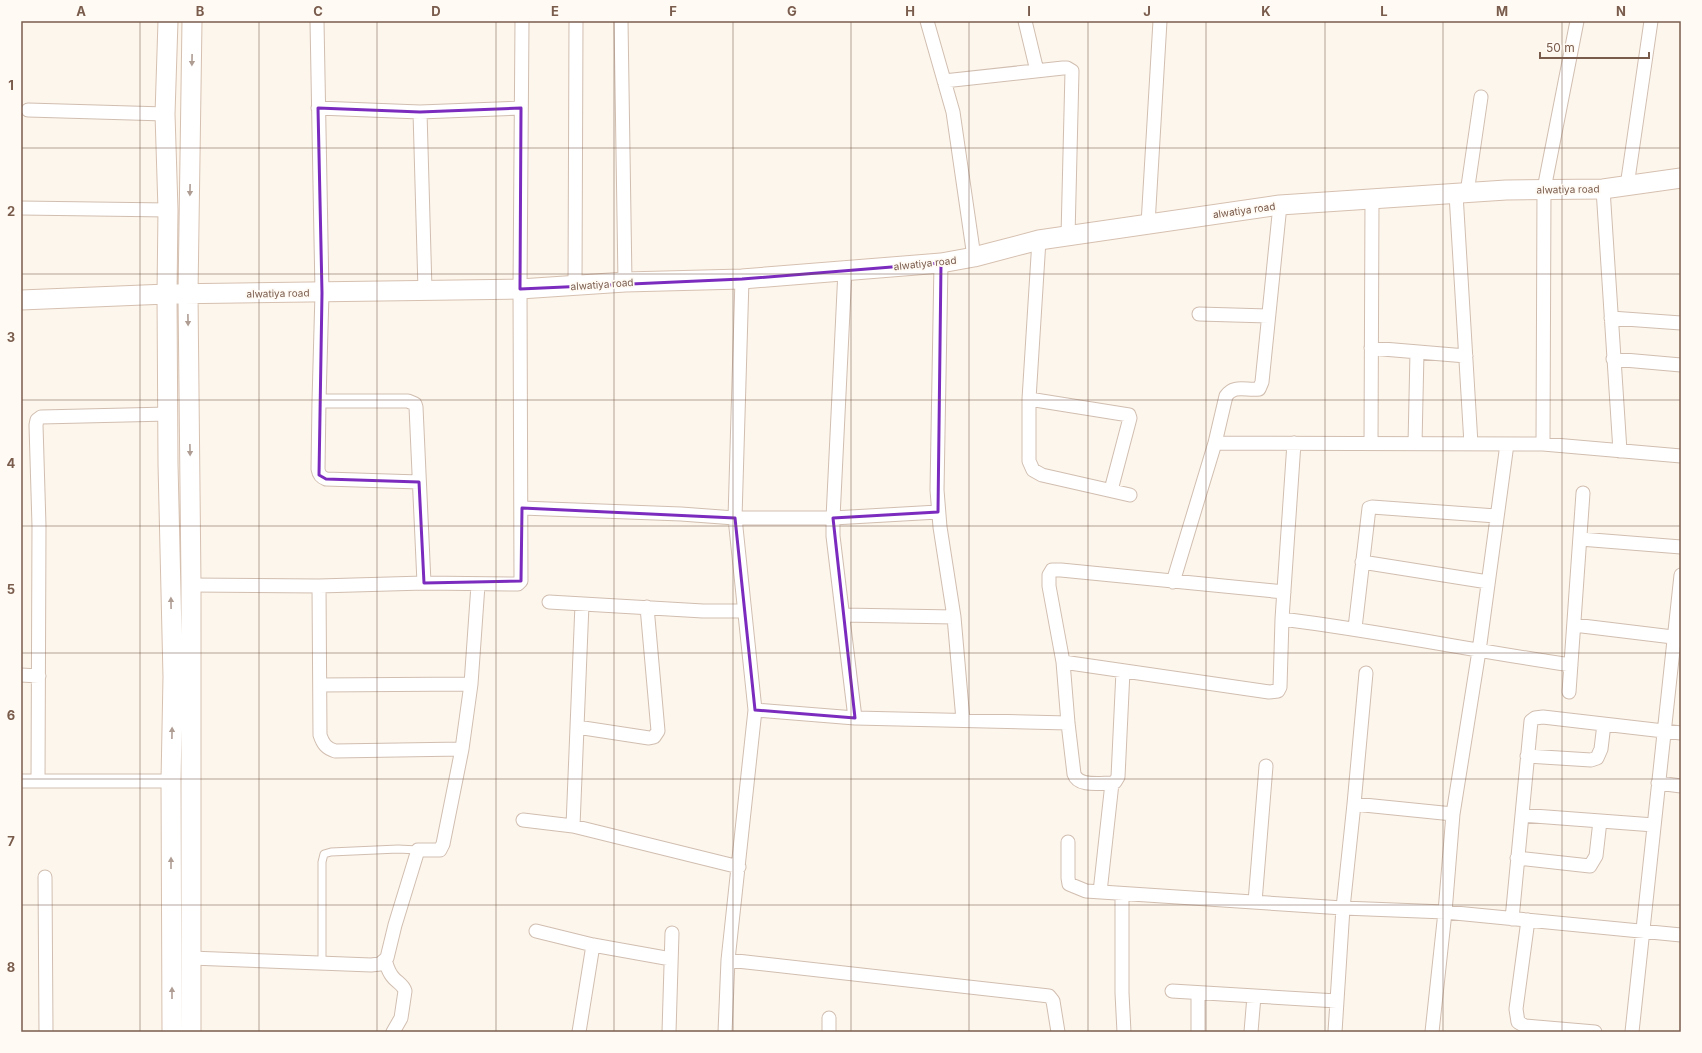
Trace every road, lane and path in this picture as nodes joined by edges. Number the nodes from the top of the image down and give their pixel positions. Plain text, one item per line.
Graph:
1 (168, 21) edge
2 (192, 21) edge
3 (317, 21) edge
4 (522, 21) edge
5 (576, 21) edge
6 (621, 21) edge
7 (927, 21) edge
8 (1026, 21) edge
9 (1160, 21) edge
10 (1577, 21) edge
11 (1650, 21) edge
12 (1037, 71) junction
13 (944, 81) junction
14 (1481, 97) dead end
15 (318, 108) junction
16 (521, 108) junction
17 (28, 110) dead end
18 (420, 112) junction
19 (165, 114) junction
20 (1681, 178) edge
21 (1627, 186) junction
22 (1544, 189) junction
23 (1603, 189) junction
24 (1461, 194) junction
25 (1372, 200) junction
26 (1280, 205) junction
27 (21, 208) edge
28 (168, 210) junction
29 (1148, 224) junction
30 (1068, 236) junction
31 (1040, 240) junction
32 (974, 257) junction
33 (941, 264) junction
34 (845, 270) junction
35 (742, 279) junction
36 (625, 282) junction
37 (575, 286) junction
38 (520, 289) junction
39 (424, 290) junction
40 (322, 293) junction
41 (167, 294) junction
42 (188, 294) junction
43 (21, 300) edge
44 (1198, 314) dead end
45 (1268, 316) junction
46 (1611, 318) junction
47 (1681, 323) edge
48 (1371, 348) junction
49 (1417, 352) junction
50 (1466, 356) junction
51 (1614, 360) junction
52 (1681, 365) edge
53 (1029, 399) junction
54 (319, 401) junction
55 (168, 414) junction
56 (1215, 443) junction
57 (1294, 443) junction
58 (1371, 444) junction
59 (1416, 444) junction
60 (1471, 444) junction
61 (1506, 444) junction
62 (1544, 444) junction
63 (1620, 450) junction
64 (1681, 456) edge
65 (419, 482) junction
66 (1111, 490) junction
67 (1583, 493) dead end
68 (1130, 495) dead end
69 (522, 508) junction
70 (938, 512) junction
71 (1496, 516) junction
72 (734, 518) junction
73 (833, 518) junction
74 (1580, 539) junction
75 (1681, 547) edge
76 (1362, 562) junction
77 (1681, 575) edge
78 (1173, 582) junction
79 (1488, 582) junction
80 (424, 583) junction
81 (191, 585) junction
82 (478, 585) junction
83 (319, 586) junction
84 (1284, 592) junction
85 (549, 602) dead end
86 (582, 604) junction
87 (647, 607) junction
88 (744, 611) junction
89 (843, 615) junction
90 (954, 617) junction
91 (1282, 619) junction
92 (1574, 625) junction
93 (1355, 628) junction
94 (1678, 637) edge
95 (1479, 651) junction
96 (1063, 662) junction
97 (1571, 666) junction
98 (1123, 671) junction
99 (1366, 673) dead end
100 (21, 675) edge
101 (39, 676) junction
102 (471, 684) junction
103 (320, 686) junction
104 (1569, 692) dead end
105 (755, 710) junction
106 (855, 718) junction
107 (963, 720) junction
108 (1068, 723) junction
109 (1604, 724) junction
110 (577, 727) junction
111 (1663, 731) junction
112 (1681, 733) edge
113 (462, 749) junction
114 (1527, 756) junction
115 (1266, 766) dead end
116 (21, 781) edge
117 (38, 781) junction
118 (171, 781) junction
119 (1112, 783) junction
120 (1658, 783) junction
121 (1681, 786) edge
122 (1354, 804) junction
123 (1453, 814) junction
124 (1522, 815) junction
125 (523, 820) dead end
126 (1600, 821) junction
127 (1654, 825) junction
128 (573, 826) junction
129 (1068, 842) dead end
130 (418, 850) junction
131 (1517, 858) junction
132 (739, 867) junction
133 (45, 877) dead end
134 (1100, 892) junction
135 (1122, 894) junction
136 (1255, 902) junction
137 (1343, 908) junction
138 (1445, 912) junction
139 (1512, 919) junction
140 (1528, 920) junction
141 (1644, 930) junction
142 (536, 932) dead end
143 (672, 933) dead end
144 (1681, 935) edge
145 (593, 945) junction
146 (191, 958) junction
147 (671, 959) junction
148 (385, 960) junction
149 (728, 960) junction
150 (322, 962) junction
151 (1172, 991) dead end
152 (1198, 993) junction
153 (1254, 996) junction
154 (1337, 1001) junction
155 (829, 1018) dead end
156 (46, 1032) edge
157 (172, 1032) edge
158 (191, 1032) edge
159 (393, 1032) edge
160 (579, 1032) edge
161 (669, 1032) edge
162 (725, 1032) edge
163 (829, 1032) edge
164 (1058, 1032) edge
165 (1124, 1032) edge
166 (1198, 1032) edge
167 (1251, 1032) edge
168 (1334, 1032) edge
169 (1432, 1032) edge
170 (1595, 1032) edge
171 (1632, 1032) edge

1 - 19 street
2 -> 42 street
3 - 15 street
4 - 16 street
5 - 37 street
6 - 36 street
7 - 13 street
8 - 12 street
9 - 29 street
10 - 22 street
11 - 21 street
12 - 13 street
12 - 30 street
13 - 32 street
14 - 24 street
15 - 18 street
15 - 40 street
16 - 18 street
16 - 38 street
17 - 19 street
18 - 39 street
19 - 28 street
20 - 21 street, alwatiya road
21 - 23 street, alwatiya road
22 - 23 street, alwatiya road
22 - 24 street, alwatiya road
22 - 62 street
23 - 46 street
24 - 25 street, alwatiya road
24 - 50 street
25 - 26 street, alwatiya road
25 - 48 street
26 - 29 street, alwatiya road
26 - 45 street
27 - 28 street
28 - 41 street
29 - 30 street, alwatiya road
30 - 31 street, alwatiya road
31 - 32 street, alwatiya road
31 - 53 street
32 - 33 street, alwatiya road
33 - 34 street, alwatiya road
33 - 70 street
34 - 35 street, alwatiya road
34 - 73 street
35 - 36 street, alwatiya road
35 - 72 street
36 - 37 street, alwatiya road
37 - 38 street, alwatiya road
38 - 39 street, alwatiya road
38 - 69 street
39 - 40 street, alwatiya road
40 - 42 street, alwatiya road
40 - 54 street
41 - 42 street, alwatiya road
41 - 43 street, alwatiya road
41 - 55 street
42 -> 81 street
44 - 45 street
45 - 56 street
46 - 47 street
46 - 51 street
48 - 49 street
48 - 58 street
49 - 50 street
49 - 59 street
50 - 60 street
51 - 52 street
51 - 63 street
53 - 66 street
53 - 66 street
54 - 65 street
54 - 65 street
55 - 101 street
118 -> 55 street
56 - 57 street
56 - 78 street
57 - 58 street
57 - 84 street
58 - 59 street
59 - 60 street
60 - 61 street
61 - 62 street
61 - 71 street
62 - 63 street
63 - 64 street
65 - 80 street
66 - 68 street
67 - 74 street
69 - 72 street
69 - 82 street
70 - 73 street
70 - 90 street
71 - 76 street
71 - 79 street
72 - 73 street
72 - 88 street
73 - 89 street
74 - 75 street
74 - 92 street
76 - 79 street
76 - 93 street
77 - 94 street
78 - 84 street
78 - 96 street
79 - 95 street
80 - 82 street
80 - 83 street
81 - 83 street
81 - 146 street
82 - 102 street
83 - 103 street
84 - 91 street
85 - 86 street
86 - 87 street
86 - 110 street
87 - 88 street
87 - 110 street
88 - 105 street
89 - 90 street
89 - 106 street
90 - 107 street
91 - 93 street
91 - 98 street
92 - 94 street
92 - 97 street
93 - 95 street
94 - 111 street
95 - 97 street
95 - 123 street
96 - 98 street
96 - 108 street
97 - 104 street
98 - 119 street
99 - 122 street
100 - 101 street
101 - 117 street
102 - 103 street
102 - 113 street
103 - 113 street
105 - 106 street
105 - 132 street
106 - 107 street
107 - 108 street
108 - 119 street
109 - 111 street
109 - 114 street
109 - 114 street
110 - 128 street
111 - 112 street
111 - 120 street
113 - 130 street
114 - 124 street
115 - 136 street
116 - 117 street
117 - 118 street
157 -> 118 street
119 - 134 street
120 - 121 street
120 - 127 street
122 - 123 street
122 - 137 street
123 - 138 street
124 - 126 street
124 - 131 street
125 - 128 street
126 - 127 street
126 - 131 street
127 - 141 street
128 - 132 street
129 - 134 street
130 - 148 street
130 - 150 lane
131 - 139 street
132 - 149 street
133 - 156 street
134 - 135 street
135 - 136 street
135 - 165 street
136 - 137 street
137 - 138 street
137 - 154 street
138 - 139 street
138 - 169 street
139 - 140 street
140 - 141 street
140 - 170 street
141 - 144 street
141 - 171 street
142 - 145 street
143 - 147 street
145 - 147 street
145 - 160 street
146 - 150 street
146 - 158 street
147 - 161 street
148 - 150 street
148 - 159 street
149 - 162 street
149 - 164 street
151 - 152 street
152 - 153 street
152 - 166 street
153 - 154 street
153 - 167 street
154 - 168 street
155 - 163 street

